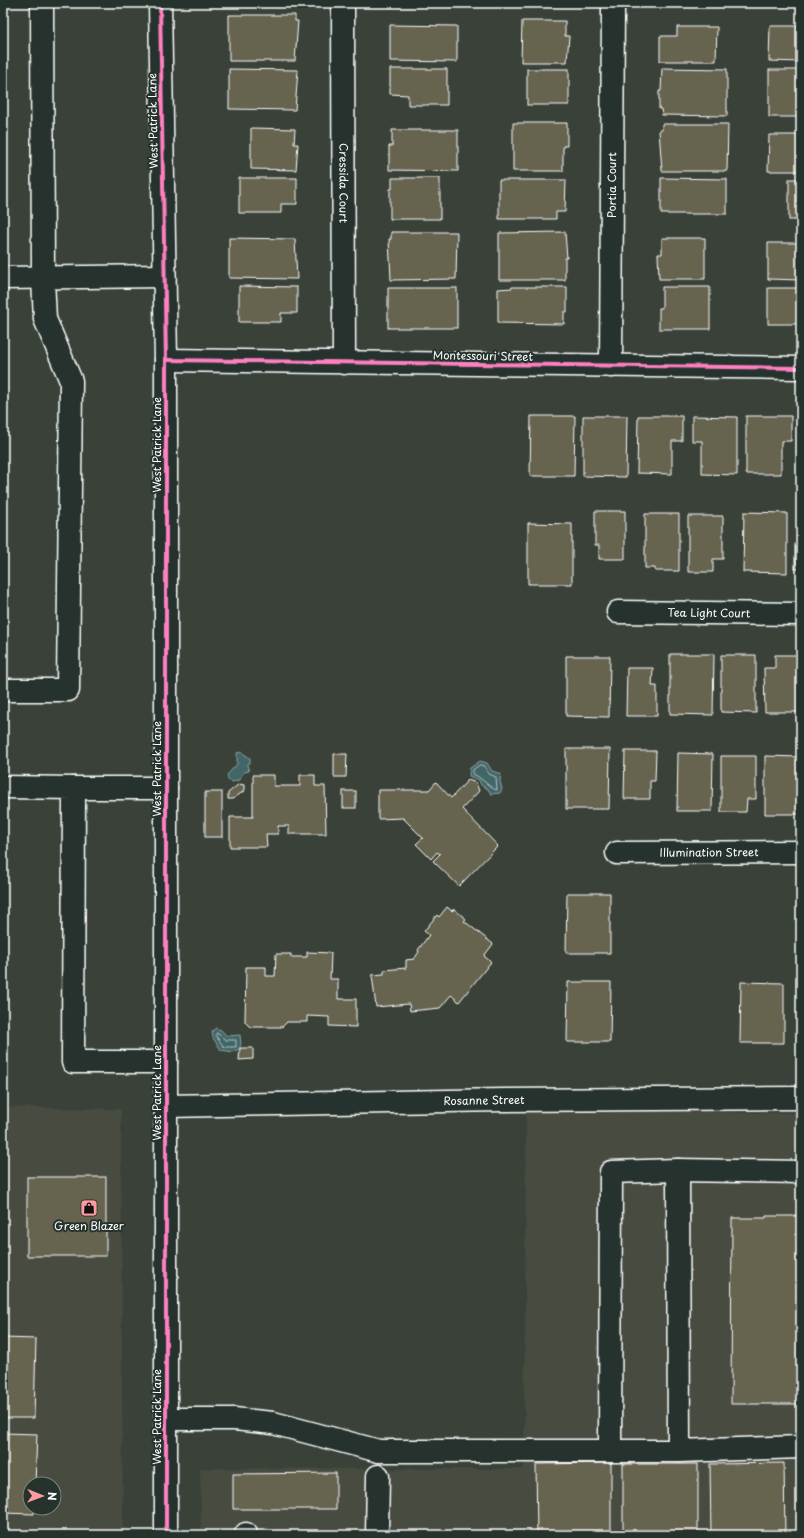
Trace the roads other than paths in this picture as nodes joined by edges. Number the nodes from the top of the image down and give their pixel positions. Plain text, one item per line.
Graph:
1 (42, 3) edge
2 (160, 3) edge
3 (343, 3) edge
4 (613, 3) edge
5 (164, 276) junction
6 (3, 278) edge
7 (43, 279) junction
8 (166, 360) junction
9 (344, 363) junction
10 (611, 366) junction
11 (801, 368) edge
12 (618, 612) dead end
13 (801, 614) edge
14 (3, 690) edge
15 (3, 787) edge
16 (74, 788) junction
17 (166, 788) junction
18 (801, 852) edge
19 (617, 853) dead end
20 (166, 1062) junction
21 (801, 1098) edge
22 (166, 1106) junction
23 (678, 1170) junction
24 (801, 1172) edge
25 (166, 1419) junction
26 (801, 1447) edge
27 (610, 1451) junction
28 (679, 1452) junction
29 (378, 1476) dead end
30 (166, 1535) edge
31 (377, 1535) edge

1 - 7 street
2 - 5 street, West Patrick Lane
3 - 9 street, Cressida Court
4 - 10 street, Portia Court
5 - 7 street
5 - 8 street, West Patrick Lane
6 - 7 street
7 - 14 street
8 - 9 street, Montessouri Street
8 - 17 street, West Patrick Lane
9 - 10 street, Montessouri Street
10 - 11 street, Montessouri Street
12 - 13 street, Tea Light Court
15 - 16 street
16 - 17 street
16 - 20 street
17 - 20 street, West Patrick Lane
18 - 19 street, Illumination Street
20 - 22 street, West Patrick Lane
21 - 22 street, Rosanne Street
22 - 25 street, West Patrick Lane
23 - 24 street
23 - 27 street
23 - 28 street
25 - 27 street
25 - 30 street, West Patrick Lane
26 - 28 street
27 - 28 street
29 - 31 street

